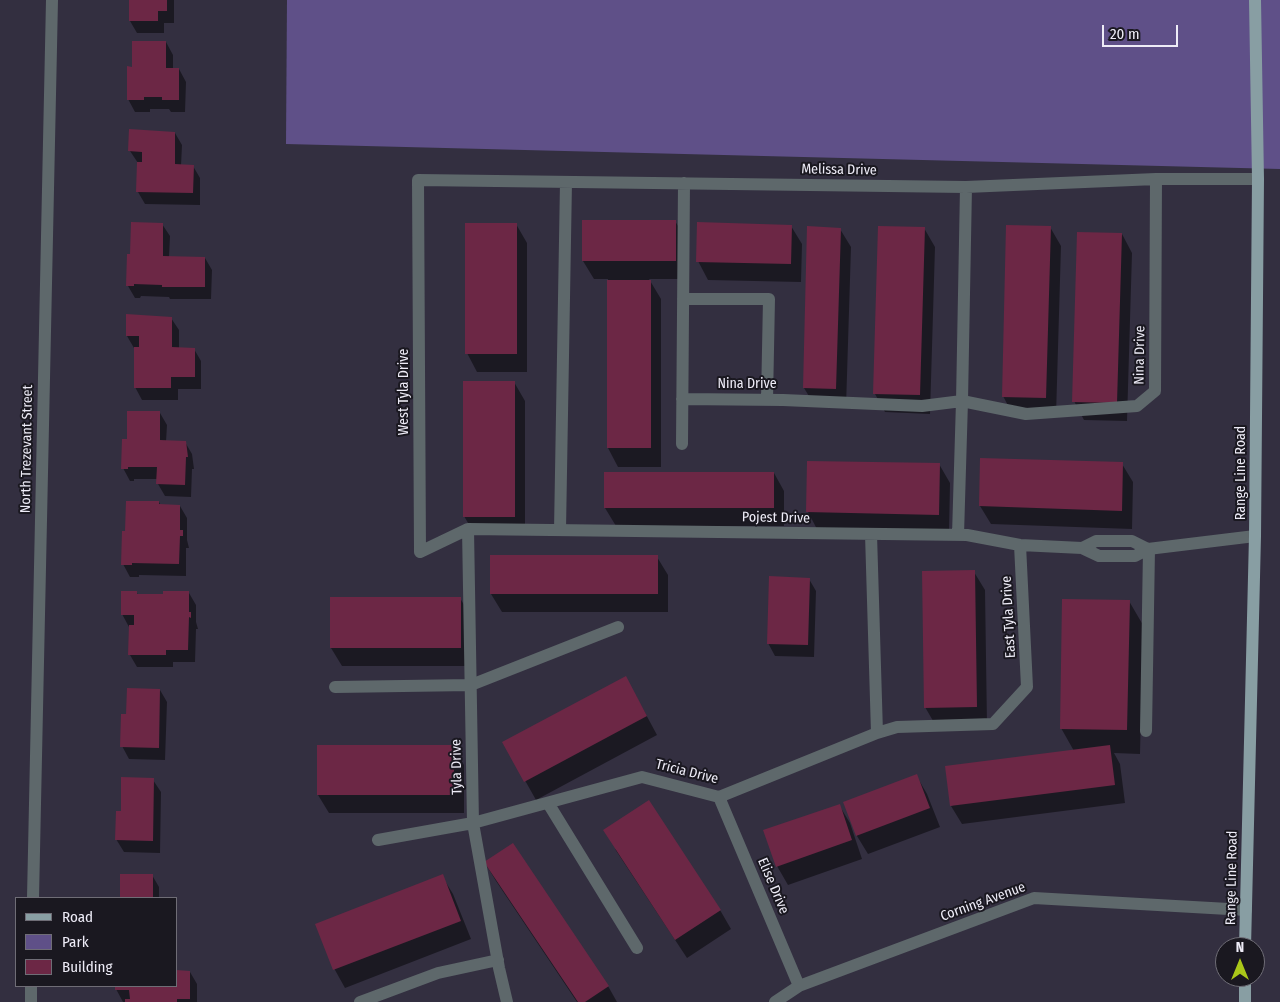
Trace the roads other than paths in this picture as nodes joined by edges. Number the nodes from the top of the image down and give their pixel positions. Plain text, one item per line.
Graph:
1 (52, 0) edge
2 (1255, 0) edge
3 (1156, 179) junction
4 (1258, 179) junction
5 (418, 180) joint
6 (566, 182) junction
7 (684, 183) junction
8 (966, 187) junction
9 (683, 299) junction
10 (682, 399) junction
11 (767, 400) junction
12 (962, 401) junction
13 (682, 444) dead end
14 (468, 529) junction
15 (560, 530) junction
16 (871, 534) junction
17 (958, 535) junction
18 (1255, 536) junction
19 (1020, 545) junction
20 (1148, 548) junction
21 (618, 627) dead end
22 (471, 685) junction
23 (335, 686) dead end
24 (1027, 687) joint
25 (1146, 731) dead end
26 (877, 733) junction
27 (719, 797) junction
28 (548, 803) junction
29 (473, 823) junction
30 (378, 840) dead end
31 (33, 897) edge
32 (1246, 910) junction
33 (1245, 937) edge
34 (636, 948) dead end
35 (498, 960) junction
36 (799, 986) junction
37 (31, 987) edge
38 (1245, 987) edge
39 (31, 1002) edge
40 (360, 1002) edge
41 (507, 1002) edge
42 (775, 1002) edge
43 (1245, 1002) edge

1 - 31 street, North Trezevant Street
2 - 4 main road, Range Line Road
3 - 4 street, Melissa Drive
3 - 8 street, Melissa Drive
3 - 12 street, Nina Drive
4 - 18 main road, Range Line Road
5 - 6 street, Melissa Drive
5 - 14 street, West Tyla Drive
6 - 7 street, Melissa Drive
6 - 15 street
7 - 8 street, Melissa Drive
7 - 9 street
8 - 12 street
9 - 10 street
9 - 11 street
10 - 11 street, Nina Drive
10 - 13 street
11 - 12 street, Nina Drive
12 - 17 street
14 - 15 street, Pojest Drive
14 - 22 street, Tyla Drive
15 - 16 street, Pojest Drive
16 - 17 street, Pojest Drive
16 - 26 street
17 - 19 street, Pojest Drive
18 - 20 street, Pojest Drive
18 - 32 main road, Range Line Road
19 - 20 street, Pojest Drive
19 - 24 street, East Tyla Drive
20 - 25 street
21 - 22 street
22 - 23 street
22 - 29 street, Tyla Drive
24 - 26 street, Tricia Drive
26 - 27 street, Tricia Drive
27 - 28 street, Tricia Drive
27 - 36 street, Elise Drive
28 - 29 street, Tricia Drive
28 - 34 street
29 - 30 street, Tricia Drive
29 - 35 street, Tyla Drive
32 - 33 main road, Range Line Road
32 - 36 street, Corning Avenue
35 - 40 street
35 - 41 street, Tyla Drive
36 - 42 street, Corning Avenue
37 - 39 street
38 - 43 main road

